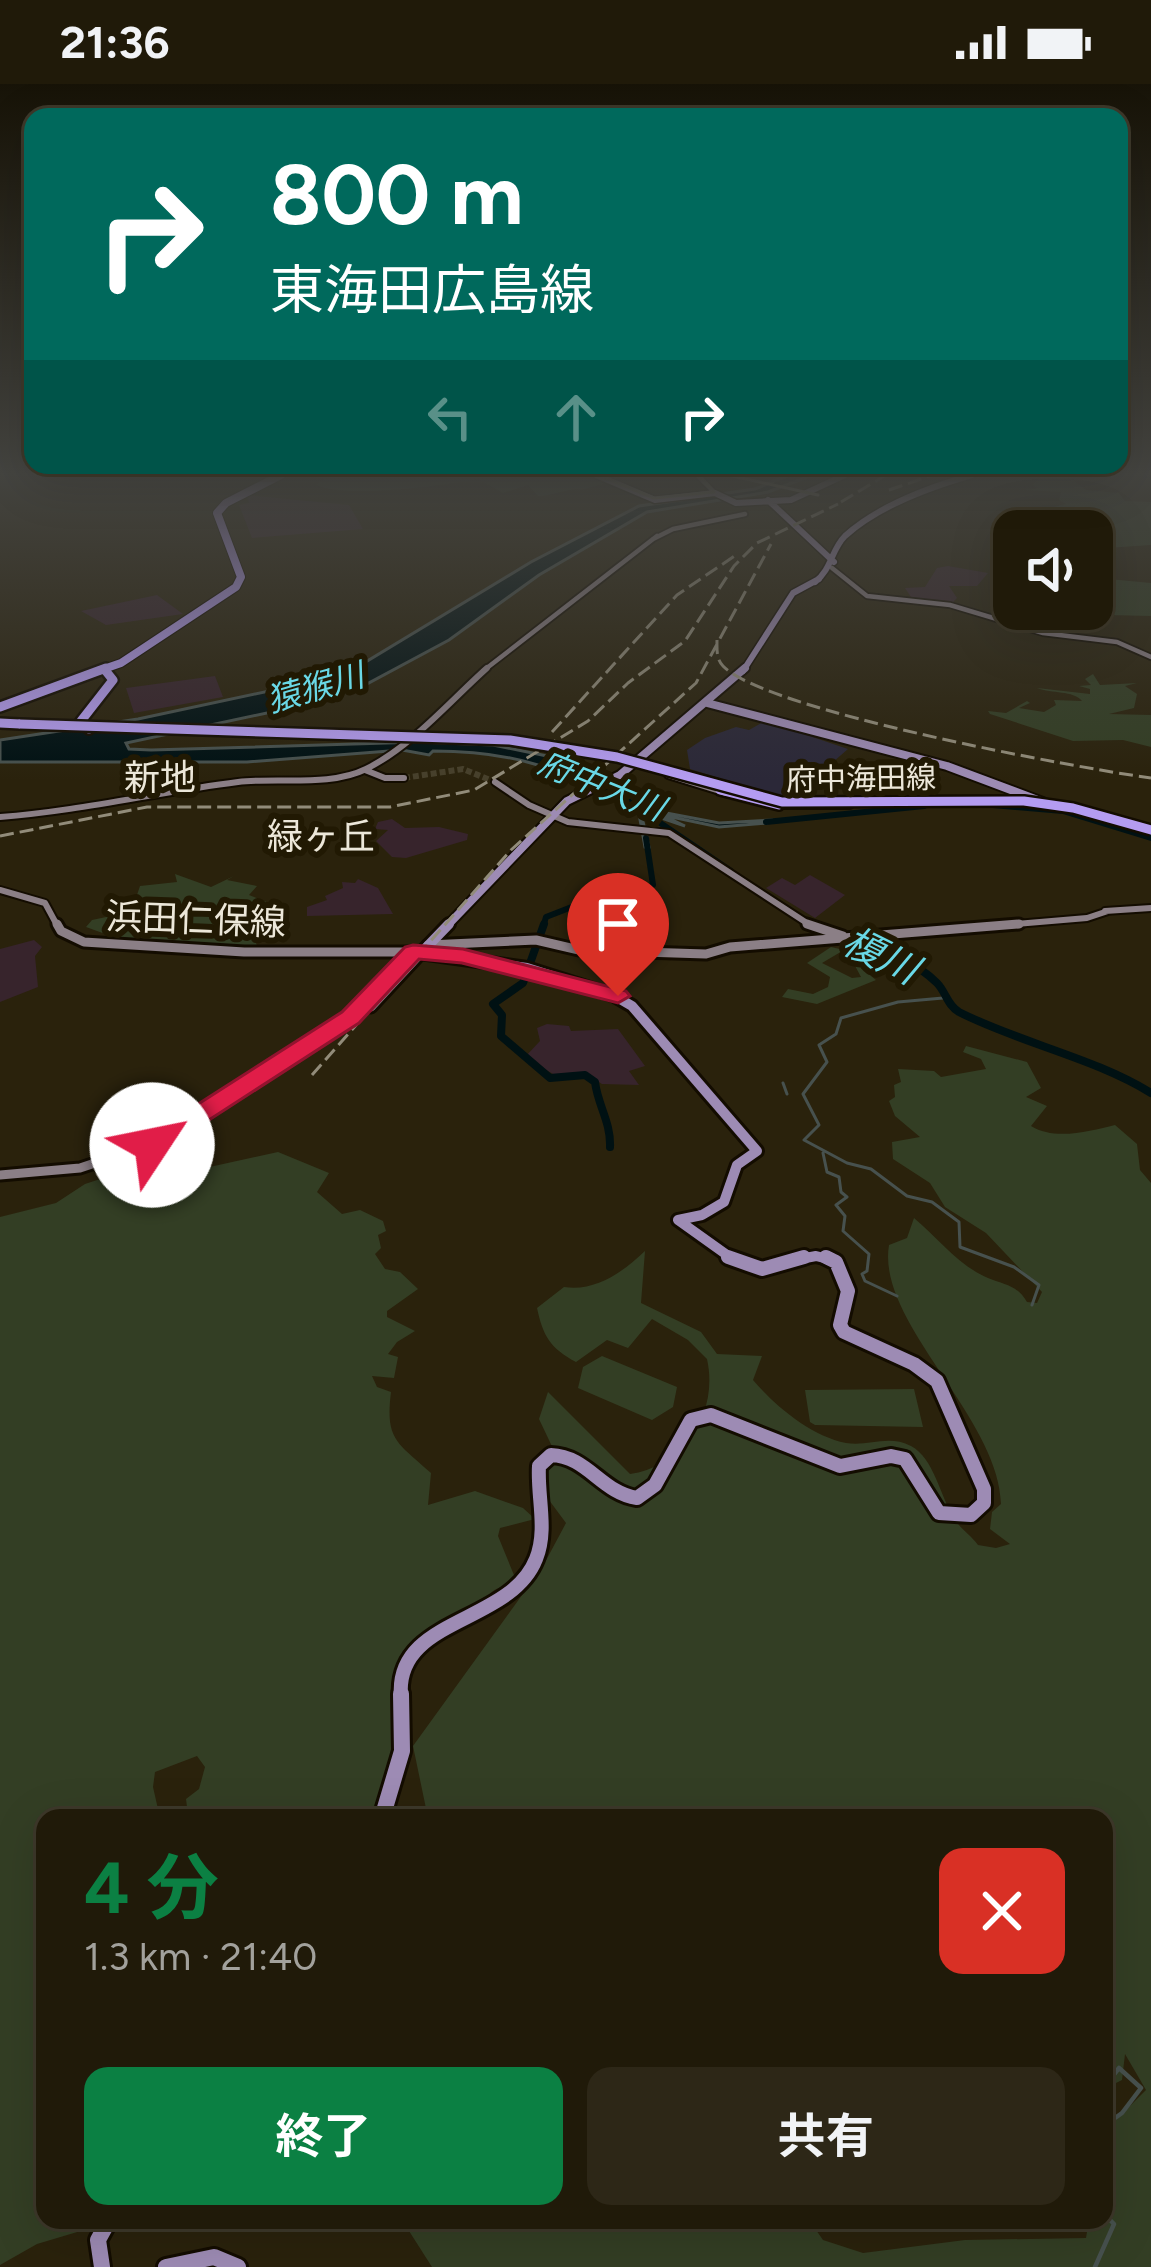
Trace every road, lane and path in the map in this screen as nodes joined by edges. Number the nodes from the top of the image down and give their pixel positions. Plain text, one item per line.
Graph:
1 (241, 577) edge
2 (601, 577) edge
3 (821, 577) edge
4 (846, 577) edge
5 (1151, 658) edge
6 (109, 674) junction
7 (707, 703) junction
8 (0, 705) edge
9 (0, 723) edge
10 (198, 732) junction
11 (215, 732) junction
12 (384, 736) dead end
13 (635, 762) junction
14 (365, 770) junction
15 (664, 771) junction
16 (404, 778) tunnel mouth
17 (495, 782) tunnel mouth
18 (1022, 799) junction
19 (865, 803) junction
20 (784, 804) junction
21 (838, 804) junction
22 (1058, 806) joint
23 (548, 814) junction
24 (0, 817) edge
25 (1144, 829) edge
26 (0, 890) edge
27 (1151, 908) edge
28 (856, 939) junction
29 (421, 950) junction
30 (0, 1174) edge
31 (387, 1809) edge
32 (105, 2229) edge
33 (102, 2267) edge
34 (166, 2267) edge
35 (238, 2267) edge

1 - 6 highway
2 - 14 main road
3 - 7 main road
4 - 5 main road
6 - 8 highway
6 - 10 highway, bridge
7 - 13 main road
7 - 18 main road
9 - 10 highway, bridge
10 - 11 highway, bridge
11 - 12 highway, bridge
11 - 21 highway, bridge
13 - 15 main road, 府中海田線
13 - 23 main road
14 - 16 main road
14 - 24 main road
15 - 20 main road, 府中海田線
15 - 20 highway, bridge
15 - 21 highway, bridge
17 - 23 main road
18 - 19 highway, bridge
18 - 20 main road, 府中海田線
18 - 22 highway
18 - 25 main road
19 - 21 highway, bridge
19 - 25 highway, bridge
20 - 21 highway, bridge
21 - 25 highway, bridge
22 - 25 main road
23 - 28 main road
23 - 29 main road
23 - 29 main road
26 - 29 main road, 浜田仁保線
27 - 28 main road
28 - 29 main road
29 - 30 main road
29 - 31 main road
32 - 33 main road
34 - 35 main road

